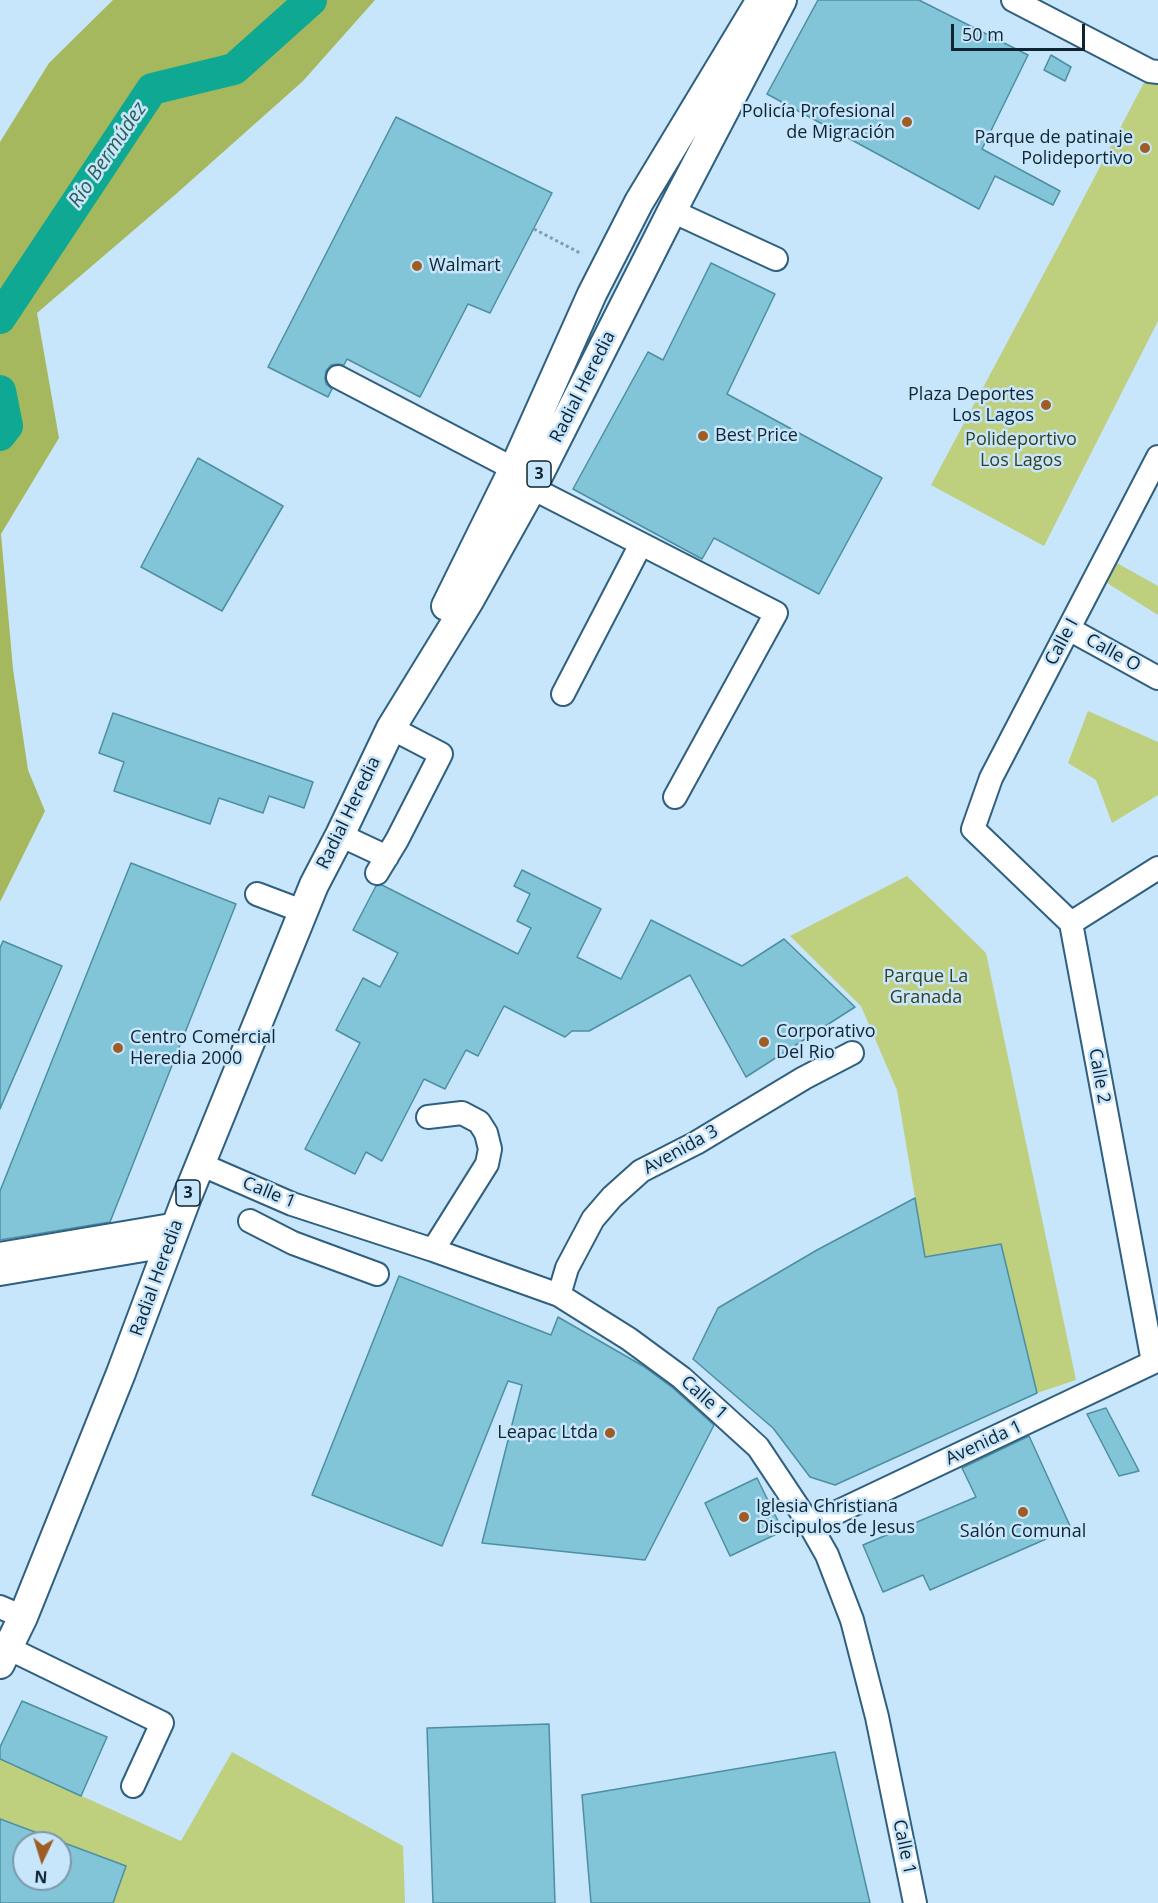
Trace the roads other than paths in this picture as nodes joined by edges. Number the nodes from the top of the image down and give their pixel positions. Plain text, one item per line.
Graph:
1 (761, 0) edge
2 (774, 0) edge
3 (782, 0) edge
4 (1013, 0) edge
5 (1158, 72) edge
6 (639, 202) junction
7 (672, 211) junction
8 (776, 259) dead end
9 (338, 377) dead end
10 (1158, 458) edge
11 (523, 478) junction
12 (640, 544) junction
13 (1069, 629) junction
14 (1158, 678) edge
15 (563, 694) dead end
16 (390, 728) junction
17 (675, 797) dead end
18 (340, 835) junction
19 (1158, 868) edge
20 (257, 894) dead end
21 (303, 911) junction
22 (1071, 923) junction
23 (852, 1053) dead end
24 (428, 1117) dead end
25 (200, 1164) junction
26 (324, 1215) junction
27 (250, 1221) dead end
28 (172, 1235) junction
29 (311, 1250) junction
30 (433, 1250) junction
31 (0, 1254) edge
32 (0, 1274) edge
33 (377, 1274) dead end
34 (559, 1295) junction
35 (1155, 1361) edge
36 (810, 1525) junction
37 (11, 1612) edge
38 (4, 1653) edge
39 (133, 1786) dead end
40 (915, 1903) edge

1 - 6 main road
2 - 6 main road
3 - 7 main road, Radial Heredia / 3
4 - 5 street
6 - 11 main road
7 - 8 street
7 - 11 main road, Radial Heredia / 3
9 - 11 street
10 - 13 street, Calle I
11 - 12 street
11 - 16 main road, Radial Heredia
12 - 15 street
12 - 17 street
13 - 14 street, Calle O
13 - 22 street, Calle I
16 - 18 main road, Radial Heredia / 3
16 - 18 street
18 - 21 main road, Radial Heredia / 3
19 - 22 street
20 - 21 street
21 - 25 main road, Radial Heredia / 3
22 - 35 street, Calle 2
23 - 34 street, Avenida 3
24 - 30 street
25 - 26 street, Calle 1
25 - 28 main road, Radial Heredia / 3
26 - 29 street
26 - 30 street, Calle 1
27 - 29 street
28 - 31 street
28 - 32 street
28 - 37 main road, Radial Heredia / 3
29 - 33 street
30 - 34 street, Calle 1
34 - 36 street, Calle 1
35 - 36 street, Avenida 1
36 - 40 street, Calle 1
37 - 38 main road, Radial Heredia / 3
38 - 39 street

